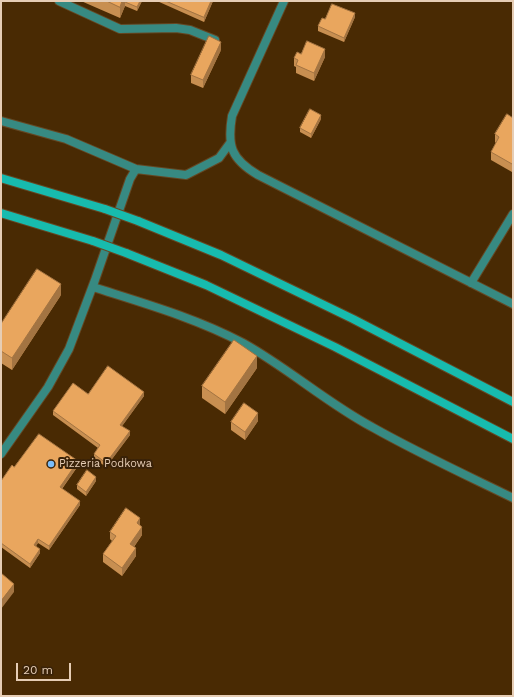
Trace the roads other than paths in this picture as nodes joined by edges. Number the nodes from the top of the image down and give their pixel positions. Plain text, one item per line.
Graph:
1 (59, 1) edge
2 (284, 1) edge
3 (215, 40) edge
4 (1, 121) edge
5 (230, 143) junction
6 (136, 169) junction
7 (1, 178) edge
8 (1, 213) edge
9 (513, 214) edge
10 (471, 283) junction
11 (93, 287) junction
12 (513, 304) edge
13 (513, 402) edge
14 (513, 439) edge
15 (1, 454) edge
16 (513, 498) edge

1 - 3 street
2 - 5 street
4 - 6 street
5 - 6 street
5 - 10 street
6 - 11 street
7 - 13 main road, bridge
8 - 14 main road, bridge
9 - 10 street
10 - 12 street
11 - 15 street
11 - 16 street

